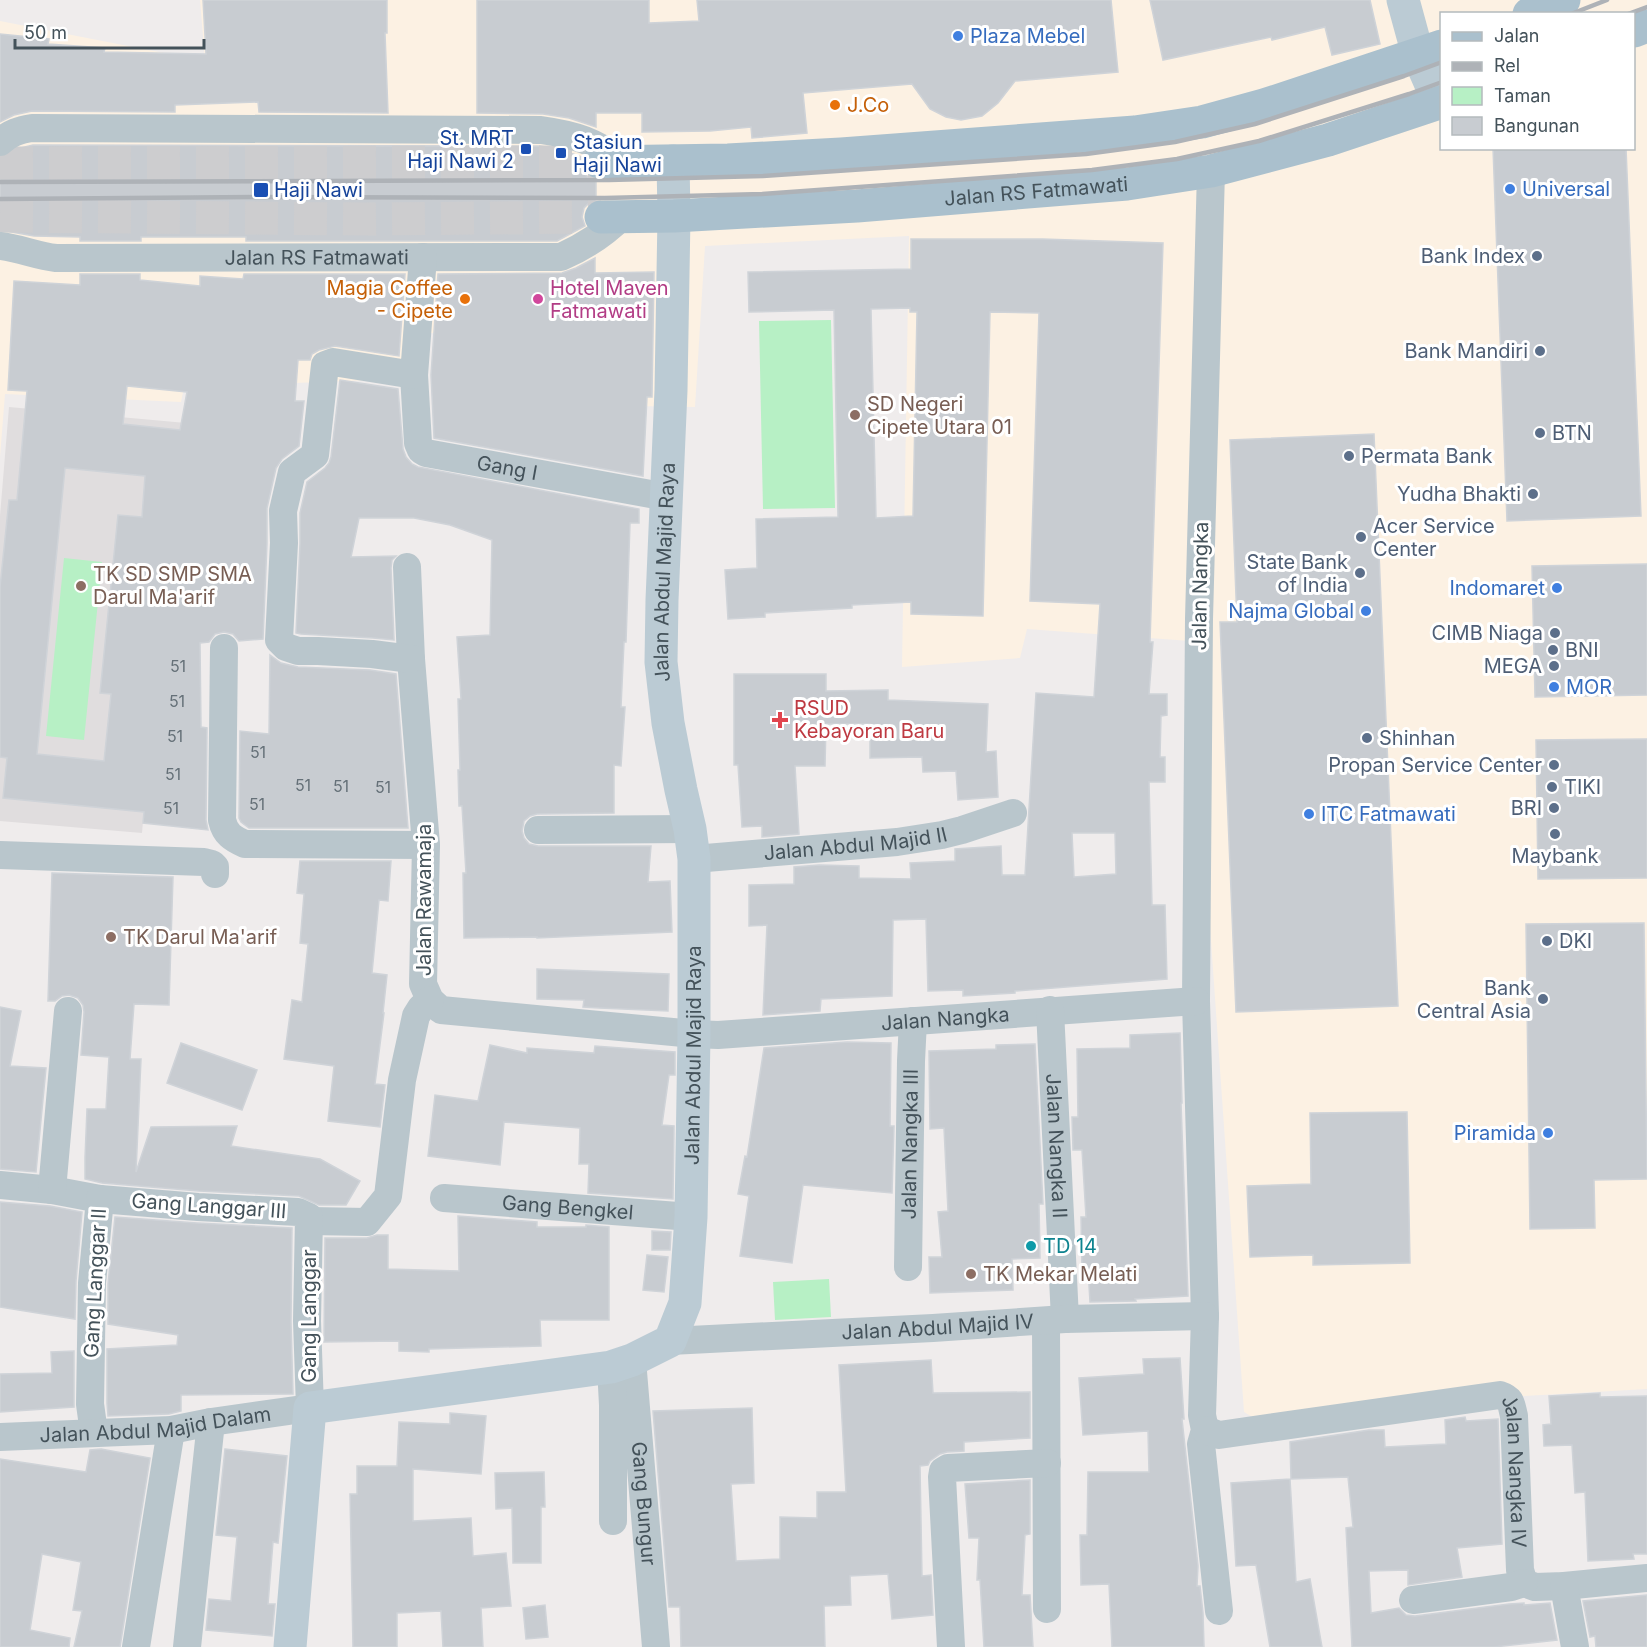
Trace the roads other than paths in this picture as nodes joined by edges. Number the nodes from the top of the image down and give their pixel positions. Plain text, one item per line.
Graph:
1 (1402, 0) edge
2 (1564, 0) edge
3 (1534, 12) edge
4 (1430, 50) edge
5 (1440, 102) edge
6 (0, 142) edge
7 (673, 161) junction
8 (611, 162) joint
9 (1210, 171) junction
10 (674, 216) junction
11 (612, 217) joint
12 (0, 246) edge
13 (423, 257) junction
14 (414, 375) junction
15 (667, 497) junction
16 (407, 567) dead end
17 (224, 648) dead end
18 (411, 659) junction
19 (1013, 813) dead end
20 (538, 830) dead end
21 (692, 844) junction
22 (426, 845) junction
23 (0, 855) edge
24 (215, 874) dead end
25 (430, 1000) junction
26 (1196, 1001) junction
27 (1050, 1010) junction
28 (68, 1011) dead end
29 (913, 1021) junction
30 (694, 1034) junction
31 (0, 1185) edge
32 (52, 1190) junction
33 (444, 1198) dead end
34 (100, 1199) junction
35 (691, 1217) junction
36 (310, 1223) junction
37 (908, 1266) dead end
38 (1205, 1316) junction
39 (1056, 1320) junction
40 (670, 1341) junction
41 (622, 1364) junction
42 (310, 1408) junction
43 (211, 1422) junction
44 (171, 1430) junction
45 (1205, 1430) junction
46 (94, 1433) junction
47 (0, 1437) edge
48 (1047, 1463) junction
49 (613, 1521) dead end
50 (1647, 1578) edge
51 (1524, 1583) junction
52 (1564, 1586) junction
53 (1413, 1600) dead end
54 (1047, 1609) dead end
55 (1219, 1611) dead end
56 (136, 1647) edge
57 (187, 1647) edge
58 (290, 1647) edge
59 (656, 1647) edge
60 (951, 1647) edge
61 (1575, 1647) edge

1 - 4 street
2 - 3 main road
4 - 5 street
4 - 7 main road
5 - 9 main road, Jalan RS Fatmawati
6 - 8 street
7 - 8 main road
7 - 10 street, Jalan Abdul Majid Raya
9 - 10 main road, Jalan RS Fatmawati
9 - 26 street, Jalan Nangka
10 - 11 main road, Jalan RS Fatmawati
10 - 15 street, Jalan Abdul Majid Raya
11 - 13 street, Jalan RS Fatmawati
12 - 13 street, Jalan RS Fatmawati
13 - 14 street, Gang I
14 - 15 street, Gang I
14 - 18 street
15 - 21 street, Jalan Abdul Majid Raya
16 - 18 street, Jalan Rawamaja
17 - 22 street
18 - 22 street, Jalan Rawamaja
19 - 21 street, Jalan Abdul Majid II
20 - 21 street, Jalan Abdul Majid II
21 - 30 street, Jalan Abdul Majid Raya
22 - 25 street, Jalan Rawamaja
23 - 24 street
25 - 30 street, Jalan Rawamaja
25 - 36 street, Gang Langgar III
26 - 27 street, Jalan Nangka
26 - 38 street, Jalan Nangka
27 - 29 street, Jalan Nangka
27 - 39 street, Jalan Nangka II
28 - 32 street
29 - 30 street, Jalan Nangka
29 - 37 street, Jalan Nangka III
30 - 35 street, Jalan Abdul Majid Raya
31 - 32 street, Gang Langgar II
32 - 34 street, Gang Langgar II
33 - 35 street, Gang Bengkel
34 - 36 street, Gang Langgar III
34 - 46 street, Gang Langgar II
35 - 40 street, Jalan Abdul Majid Raya
36 - 42 street, Gang Langgar
38 - 39 street, Jalan Abdul Majid IV
38 - 45 street, Jalan Nangka
39 - 40 street, Jalan Abdul Majid IV
39 - 48 street, Jalan Nangka II
40 - 41 street
41 - 42 street
41 - 49 street
41 - 59 street, Gang Bungur
42 - 43 street, Jalan Abdul Majid Dalam
42 - 58 street
43 - 44 street, Jalan Abdul Majid Dalam
43 - 57 street
44 - 46 street, Jalan Abdul Majid Dalam
44 - 56 street
45 - 51 street, Jalan Nangka IV
45 - 55 street, Jalan Nangka
46 - 47 street, Jalan Abdul Majid Dalam
48 - 54 street, Jalan Nangka II
48 - 60 street
50 - 52 street
51 - 52 street
51 - 53 street
52 - 61 street

